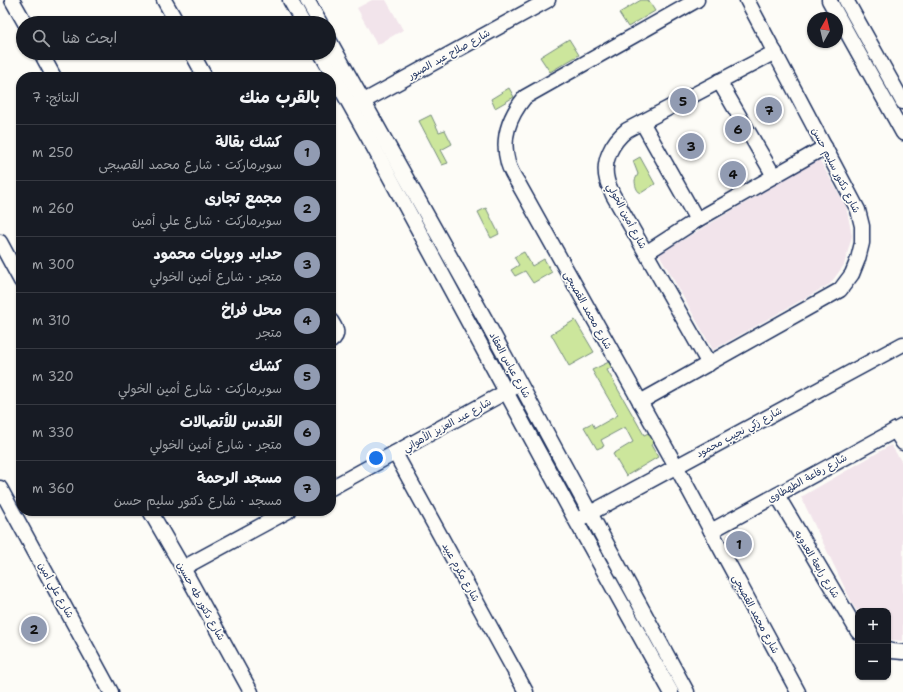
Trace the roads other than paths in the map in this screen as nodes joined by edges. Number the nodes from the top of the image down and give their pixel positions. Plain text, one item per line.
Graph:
1 (14, 0) edge
2 (164, 0) edge
3 (290, 0) edge
4 (307, 0) edge
5 (548, 0) edge
6 (697, 0) edge
7 (747, 0) edge
8 (830, 0) edge
9 (846, 0) edge
10 (22, 16) edge
11 (173, 16) edge
12 (300, 16) edge
13 (316, 16) edge
14 (775, 52) junction
15 (336, 56) edge
16 (45, 60) edge
17 (196, 60) edge
18 (326, 60) edge
19 (51, 72) edge
20 (202, 72) edge
21 (334, 72) edge
22 (336, 75) edge
23 (719, 81) junction
24 (903, 102) edge
25 (357, 105) junction
26 (642, 122) junction
27 (903, 133) edge
28 (825, 147) junction
29 (774, 176) junction
30 (697, 220) junction
31 (0, 242) edge
32 (646, 253) junction
33 (16, 272) edge
34 (903, 344) edge
35 (709, 364) junction
36 (521, 384) junction
37 (506, 392) junction
38 (640, 402) junction
39 (899, 428) edge
40 (903, 443) edge
41 (396, 453) junction
42 (676, 466) junction
43 (336, 485) edge
44 (0, 488) edge
45 (776, 495) junction
46 (590, 513) junction
47 (153, 516) edge
48 (279, 516) edge
49 (576, 521) junction
50 (711, 531) junction
51 (183, 568) junction
52 (855, 627) edge
53 (891, 651) edge
54 (903, 652) edge
55 (111, 692) edge
56 (250, 692) edge
57 (526, 692) edge
58 (671, 692) edge
59 (687, 692) edge
60 (798, 692) edge

1 - 10 street
2 - 11 street
3 - 12 street
4 - 13 street
5 - 25 street, شارع صلاح عبد الصبور
6 - 38 street, شارع محمد القصبجى
7 - 14 street, شارع دكتور سليم حسن
8 - 27 street
9 - 24 street
14 - 23 street, شارع أمين الخولي
14 - 28 street, شارع دكتور سليم حسن
15 - 25 street, شارع عباس العقاد
16 - 19 street
17 - 20 street
18 - 21 street, شارع عباس العقاد
22 - 25 street, شارع عباس العقاد
23 - 26 street, شارع أمين الخولي
23 - 29 street
25 - 36 street, شارع عباس العقاد
25 - 37 street, شارع عباس العقاد
26 - 30 street
26 - 32 street, شارع أمين الخولي
28 - 29 street
28 - 35 street, شارع دكتور سليم حسن
29 - 30 street
30 - 32 street
31 - 33 street
32 - 35 street, شارع أمين الخولي
34 - 42 street, شارع زكي نجيب محمود
35 - 38 street, شارع دكتور سليم حسن
36 - 37 street, شارع عبد العزيز الأهواني
36 - 46 street, شارع عباس العقاد
37 - 41 street, شارع عبد العزيز الأهواني
37 - 49 street, شارع عباس العقاد
38 - 42 street, شارع محمد القصبجى
39 - 40 street
39 - 45 street, شارع رفاعة الطهطاوى
41 - 43 street, شارع عبد العزيز الأهواني
41 - 57 street, شارع مكرم عبيد
42 - 46 street, شارع زكي نجيب محمود
42 - 50 street, شارع محمد القصبجى
44 - 55 street, شارع علي أمين
45 - 50 street, شارع رفاعة الطهطاوى
45 - 52 street, شارع رابعة العدويه
46 - 49 street, شارع زكي نجيب محمود
46 - 59 street, شارع عباس العقاد
47 - 51 street, شارع دكتور طه حسين
48 - 51 street
49 - 58 street, شارع عباس العقاد
50 - 60 street, شارع محمد القصبجى
51 - 56 street, شارع دكتور طه حسين
53 - 54 street

